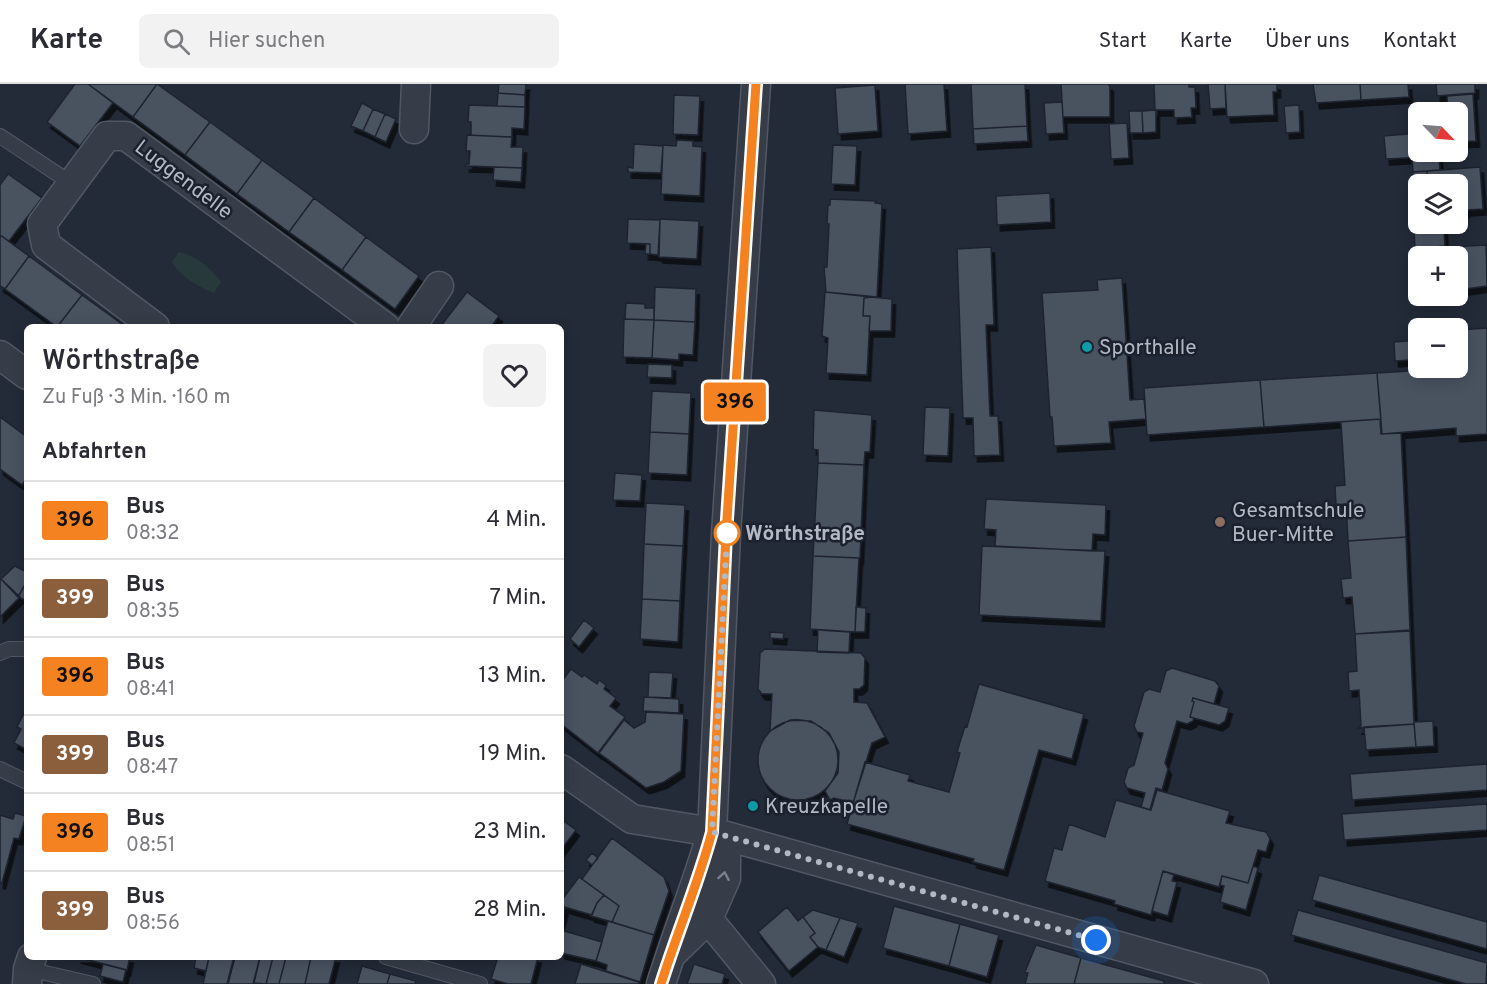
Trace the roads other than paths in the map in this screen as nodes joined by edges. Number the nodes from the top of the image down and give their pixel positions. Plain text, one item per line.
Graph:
1 (416, 84) edge
2 (756, 84) edge
3 (414, 129) dead end
4 (0, 136) edge
5 (71, 183) junction
6 (440, 286) dead end
7 (151, 324) edge
8 (381, 324) edge
9 (413, 324) edge
10 (0, 355) edge
11 (24, 373) edge
12 (24, 649) edge
13 (0, 653) edge
14 (0, 769) edge
15 (564, 771) edge
16 (24, 781) edge
17 (712, 832) junction
18 (697, 914) junction
19 (396, 960) edge
20 (29, 970) edge
21 (93, 984) edge
22 (480, 984) edge
23 (661, 984) edge
24 (761, 984) edge
25 (1254, 984) edge

1 - 3 street
2 - 17 street
4 - 5 lane
5 - 7 street, Luggendelle
5 - 8 street, Luggendelle
6 - 9 street
10 - 11 street
12 - 13 lane
14 - 16 lane
15 - 17 street
17 - 18 street
17 - 25 street
18 - 23 street
18 - 24 street
19 - 22 lane
20 - 21 lane

